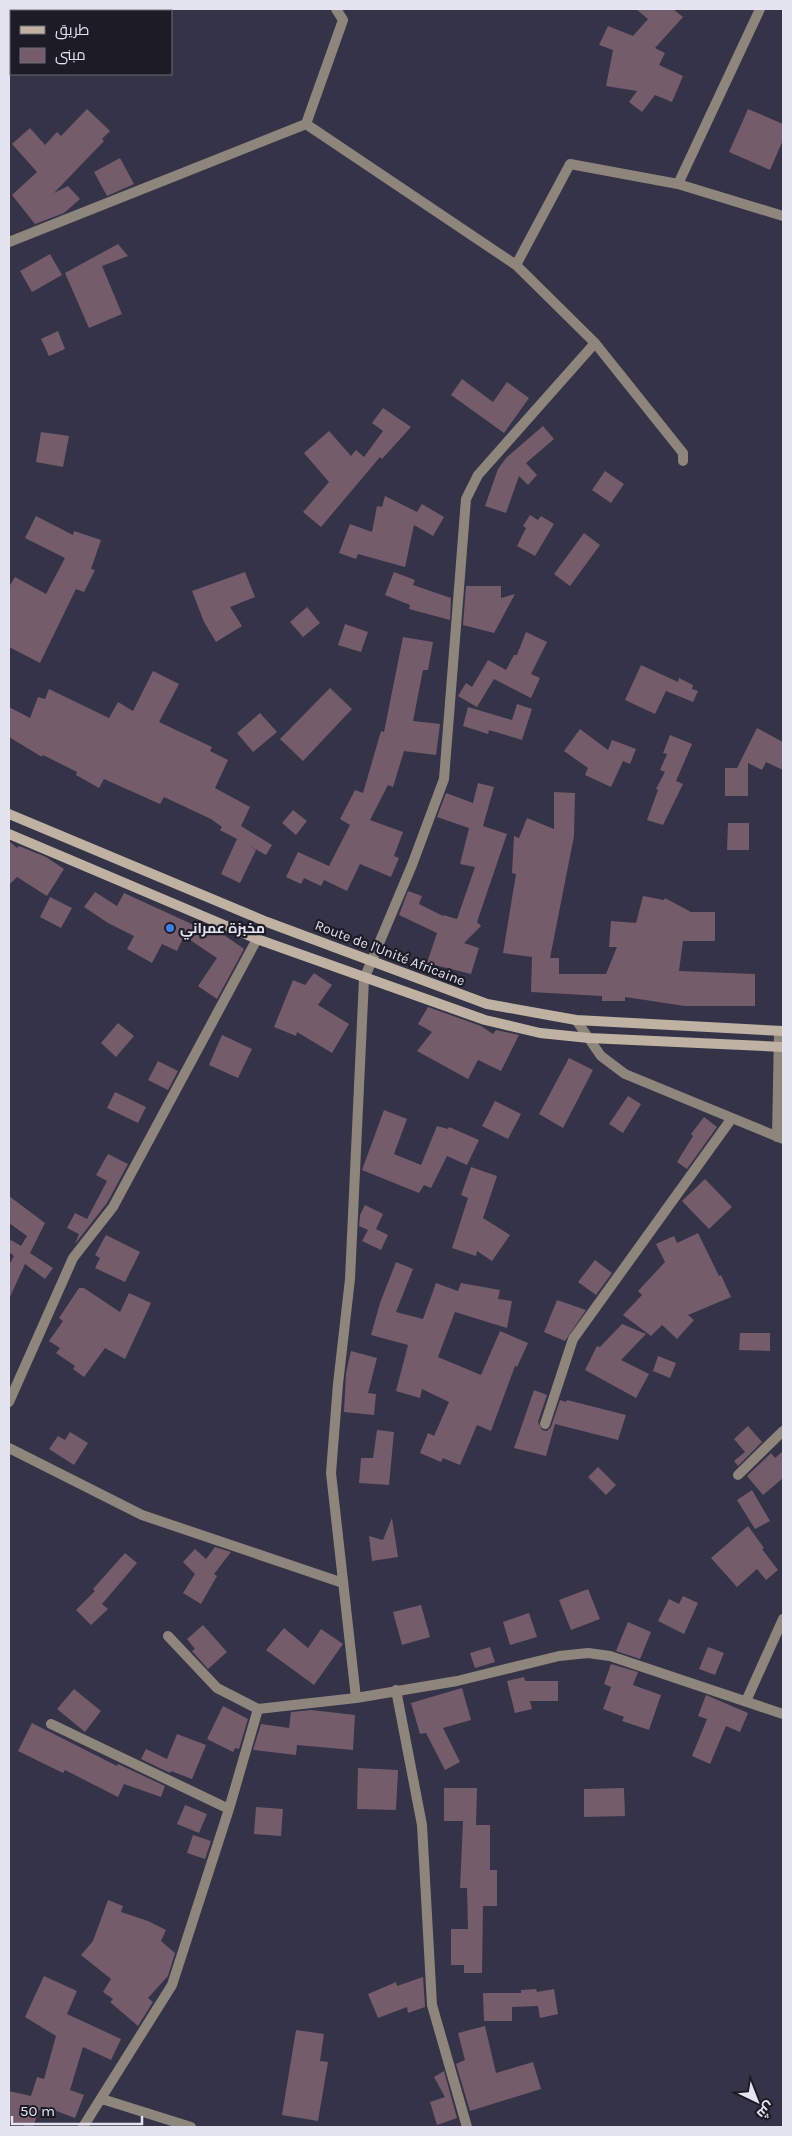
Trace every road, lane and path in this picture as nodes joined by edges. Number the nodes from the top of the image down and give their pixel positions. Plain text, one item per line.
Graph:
1 (336, 9) edge
2 (760, 9) edge
3 (306, 124) junction
4 (678, 184) junction
5 (783, 216) edge
6 (9, 242) edge
7 (516, 265) junction
8 (595, 343) junction
9 (683, 461) dead end
10 (9, 814) edge
11 (9, 834) edge
12 (257, 939) junction
13 (371, 961) junction
14 (364, 979) junction
15 (541, 1015) junction
16 (576, 1020) junction
17 (781, 1031) edge
18 (540, 1032) junction
19 (589, 1038) junction
20 (781, 1047) edge
21 (732, 1118) junction
22 (780, 1138) edge
23 (9, 1402) edge
24 (544, 1424) dead end
25 (783, 1431) edge
26 (9, 1448) edge
27 (738, 1474) dead end
28 (343, 1584) junction
29 (783, 1619) edge
30 (168, 1636) dead end
31 (396, 1690) junction
32 (356, 1698) junction
33 (746, 1701) junction
34 (258, 1709) junction
35 (783, 1714) edge
36 (51, 1724) dead end
37 (229, 1809) junction
38 (102, 2099) junction
39 (83, 2127) edge
40 (192, 2127) edge
41 (467, 2127) edge

1 - 3 street
2 - 4 street
3 - 6 street
3 - 7 street
4 - 5 street
4 - 7 street
7 - 8 street
8 - 9 street
8 - 13 street
10 - 13 main road, Route de l'Unité Africaine
11 - 12 main road
12 - 14 main road
12 - 23 street
13 - 14 street
13 - 15 main road, Route de l'Unité Africaine
14 - 18 main road
14 - 28 street
15 - 16 main road, Route de l'Unité Africaine
15 - 18 main road
16 - 17 main road, Route de l'Unité Africaine
16 - 19 street
17 - 20 street
18 - 19 main road
19 - 20 main road
19 - 21 street
20 - 22 street
21 - 22 street
21 - 24 street
25 - 27 street
26 - 28 street
28 - 32 street
29 - 33 street
30 - 34 street
31 - 32 street
31 - 33 street
31 - 41 street
32 - 34 street
33 - 35 street
34 - 37 street
36 - 37 street
37 - 38 street
38 - 39 street
38 - 40 street

